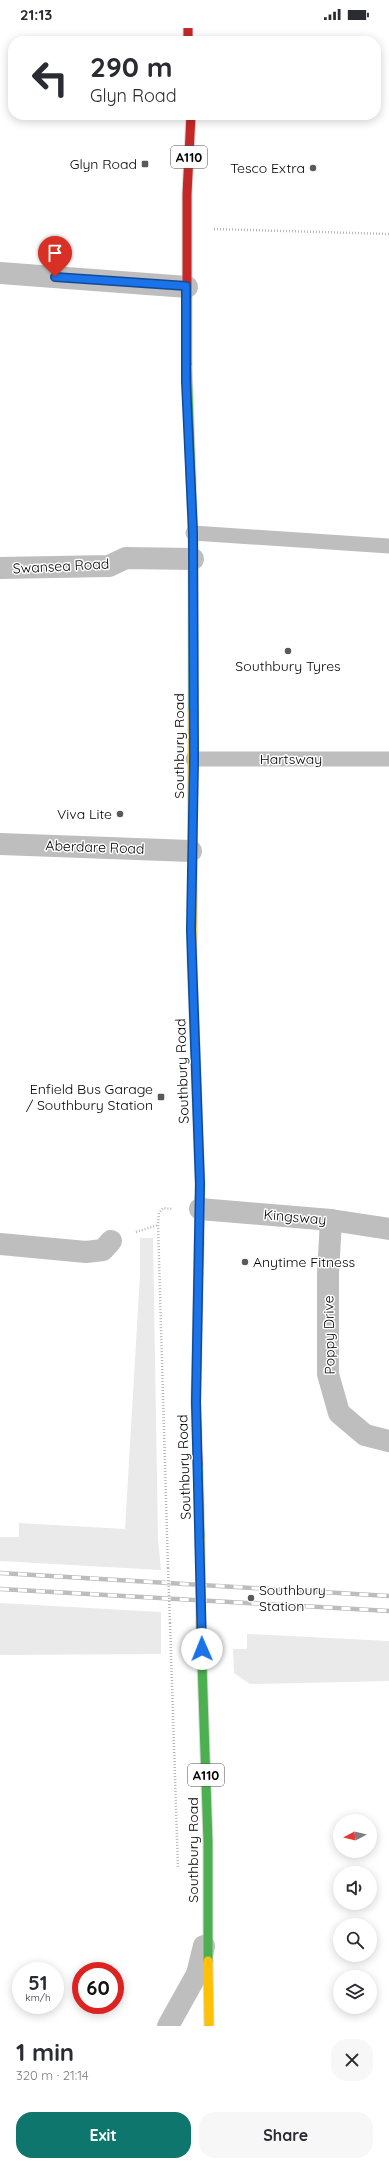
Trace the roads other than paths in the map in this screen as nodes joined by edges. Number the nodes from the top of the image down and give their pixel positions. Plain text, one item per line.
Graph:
1 (191, 120) edge
2 (0, 273) edge
3 (186, 286) junction
4 (193, 533) junction
5 (389, 546) edge
6 (193, 559) junction
7 (0, 568) edge
8 (194, 759) junction
9 (389, 759) edge
10 (0, 844) edge
11 (191, 851) junction
12 (200, 1210) junction
13 (331, 1220) junction
14 (389, 1228) edge
15 (111, 1241) dead end
16 (0, 1244) edge
17 (389, 1441) edge
18 (207, 1934) junction
19 (168, 2026) edge
20 (208, 2026) edge

1 - 3 main road, Southbury Road / A110
2 - 3 street
3 - 4 main road, Southbury Road / A110
4 - 5 lane
4 - 6 main road, Southbury Road / A110
6 - 7 street, Swansea Road
6 - 8 main road, Southbury Road / A110
8 - 9 lane, Hartsway
8 - 11 main road, Southbury Road / A110
10 - 11 street, Aberdare Road
11 - 12 main road, Southbury Road / A110
12 - 13 street, Kingsway
12 - 18 main road, Southbury Road / A110, bridge
13 - 14 street, Kingsway
13 - 17 street, Poppy Drive
15 - 16 street
18 - 19 street
18 - 20 main road, Southbury Road / A110

